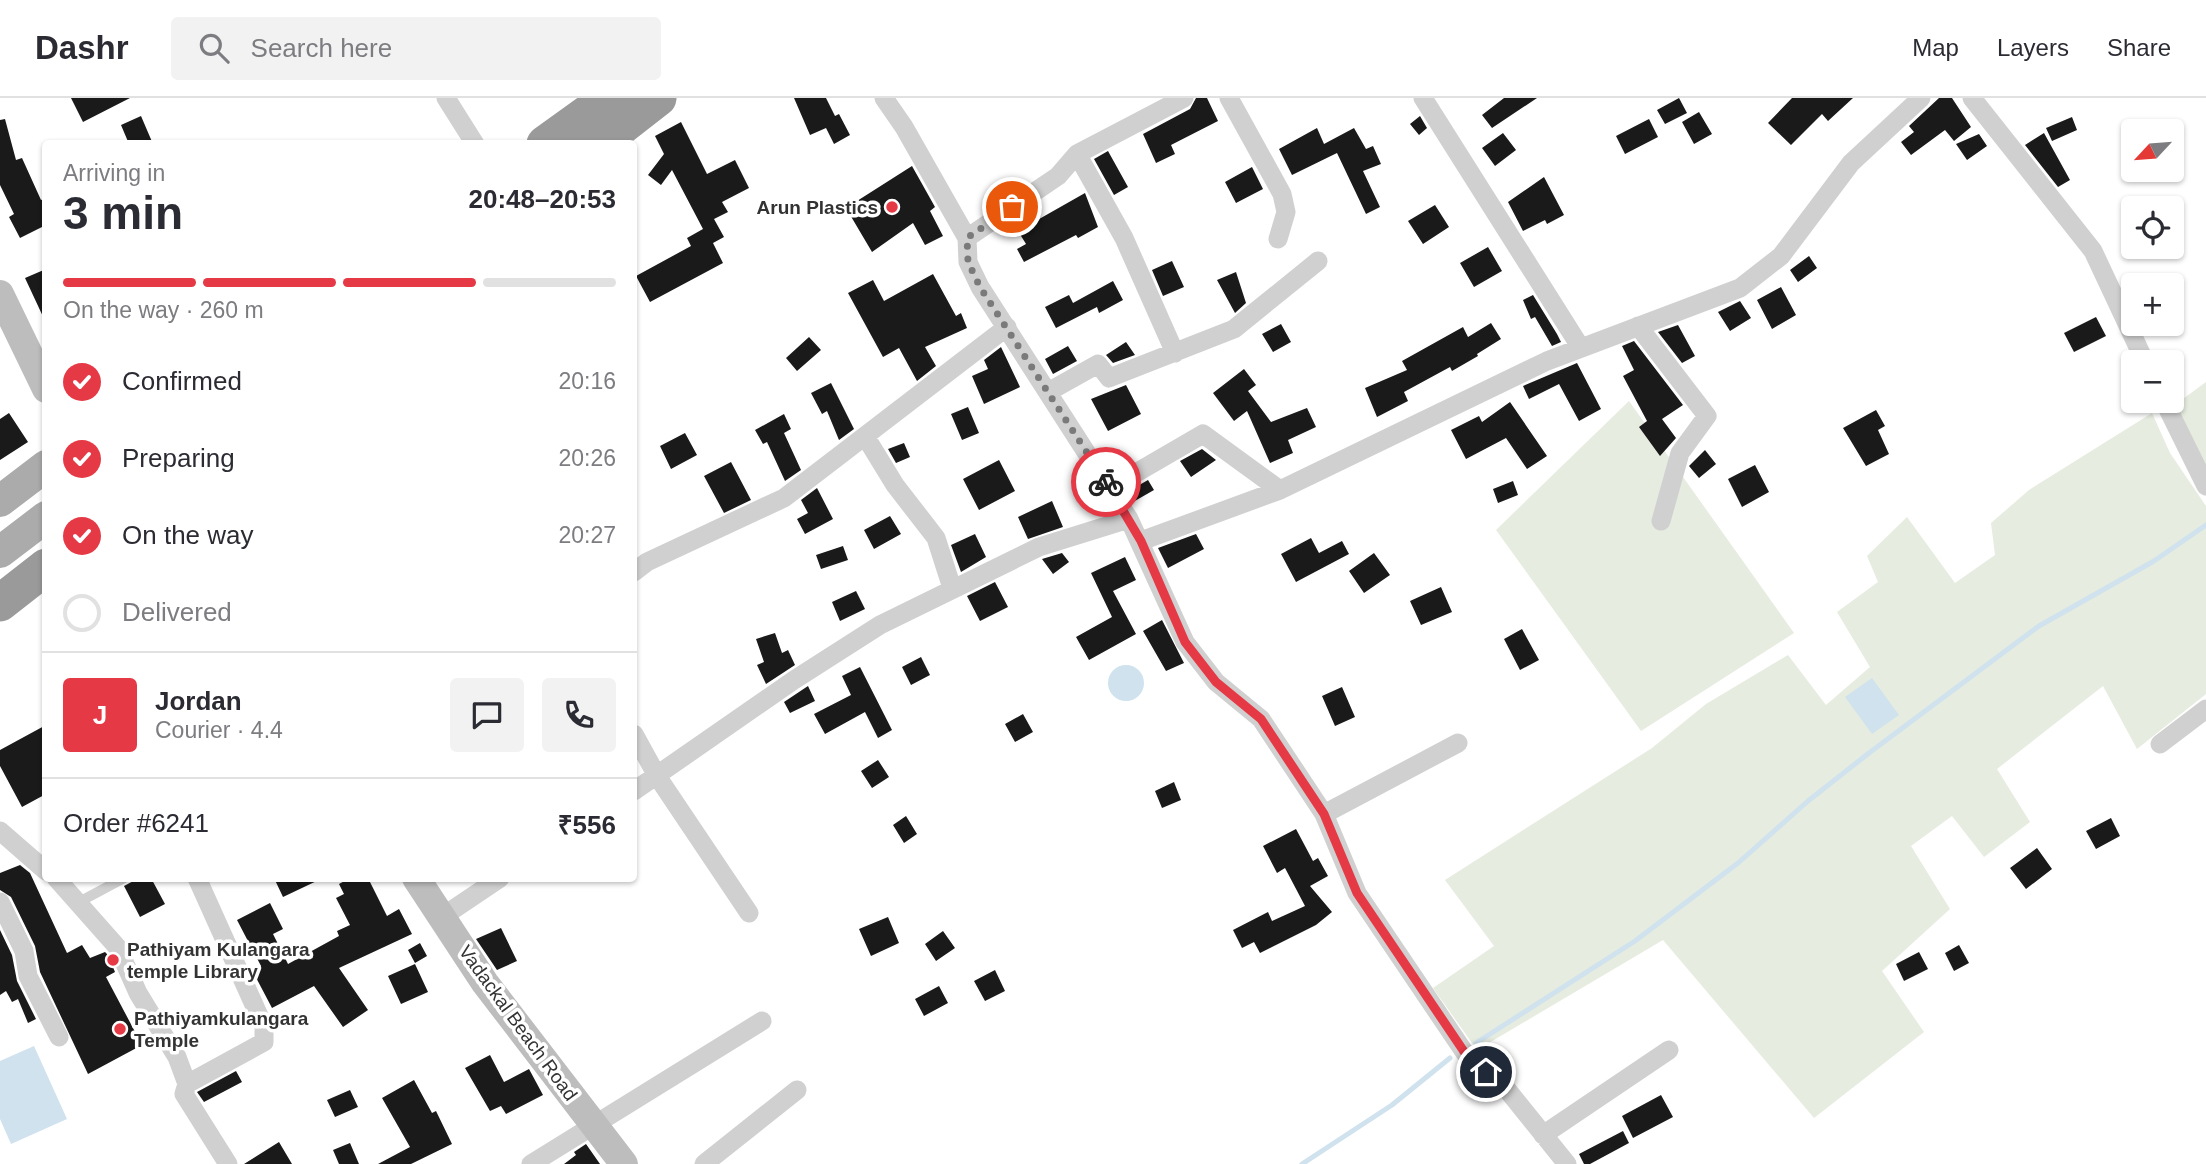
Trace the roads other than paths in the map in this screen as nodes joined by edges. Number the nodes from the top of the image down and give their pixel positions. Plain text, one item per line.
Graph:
1 (446, 98) edge
2 (609, 98) edge
3 (658, 98) edge
4 (884, 98) edge
5 (1184, 98) edge
6 (1229, 98) edge
7 (1423, 98) edge
8 (1921, 98) edge
9 (1972, 98) edge
10 (472, 140) edge
11 (551, 140) edge
12 (604, 140) edge
13 (1077, 154) junction
14 (967, 238) junction
15 (1278, 239) dead end
16 (1318, 261) dead end
17 (0, 294) edge
18 (1639, 326) junction
19 (1007, 327) junction
20 (1581, 348) junction
21 (2139, 350) edge
22 (1175, 353) junction
23 (42, 381) edge
24 (1048, 392) junction
25 (2170, 413) edge
26 (865, 436) junction
27 (42, 469) edge
28 (2206, 486) edge
29 (1110, 488) junction
30 (1280, 490) junction
31 (42, 495) edge
32 (0, 501) edge
33 (1129, 519) junction
34 (42, 520) edge
35 (1661, 521) dead end
36 (0, 523) edge
37 (1141, 541) junction
38 (42, 543) edge
39 (0, 552) edge
40 (42, 570) edge
41 (637, 570) edge
42 (0, 573) edge
43 (952, 588) junction
44 (0, 603) edge
45 (2206, 709) edge
46 (637, 739) edge
47 (1458, 743) dead end
48 (2160, 744) dead end
49 (657, 776) junction
50 (637, 789) edge
51 (1324, 814) junction
52 (0, 831) edge
53 (42, 868) edge
54 (60, 882) edge
55 (116, 882) edge
56 (199, 882) edge
57 (419, 882) edge
58 (494, 882) edge
59 (0, 902) edge
60 (79, 902) junction
61 (749, 913) dead end
62 (442, 917) junction
63 (762, 1021) dead end
64 (59, 1037) dead end
65 (1670, 1050) dead end
66 (187, 1084) junction
67 (797, 1090) dead end
68 (594, 1126) junction
69 (1543, 1135) junction
70 (228, 1164) edge
71 (531, 1164) edge
72 (624, 1164) edge
73 (704, 1164) edge
74 (1567, 1164) edge

1 - 10 street
2 - 11 highway
3 - 12 highway
4 - 14 street
5 - 13 street
6 - 15 street
7 - 20 street
8 - 18 street
9 - 21 street
13 - 14 street
13 - 22 street
14 - 19 street
16 - 22 street
17 - 23 main road
18 - 20 street
18 - 35 street
19 - 24 street
19 - 26 street
20 - 30 street
22 - 24 street
24 - 29 street
25 - 28 street
26 - 41 street
26 - 43 street
27 - 32 main road
29 - 30 street
29 - 33 street
30 - 37 street
31 - 36 main road
33 - 37 street
33 - 43 street
34 - 39 main road
37 - 51 street
38 - 42 highway
40 - 44 highway
43 - 49 street
45 - 48 street
46 - 49 street
47 - 51 street
49 - 50 street
49 - 61 street
51 - 69 street
52 - 53 street
54 - 60 street
55 - 60 lane
56 - 66 street
57 - 62 main road, Vadackal Beach Road
58 - 62 street
59 - 64 street
60 - 66 street
62 - 68 main road, Vadackal Beach Road
63 - 68 street
65 - 69 street
66 - 70 street
67 - 73 street
68 - 71 street
68 - 72 main road, Vadackal Beach Road
69 - 74 street

